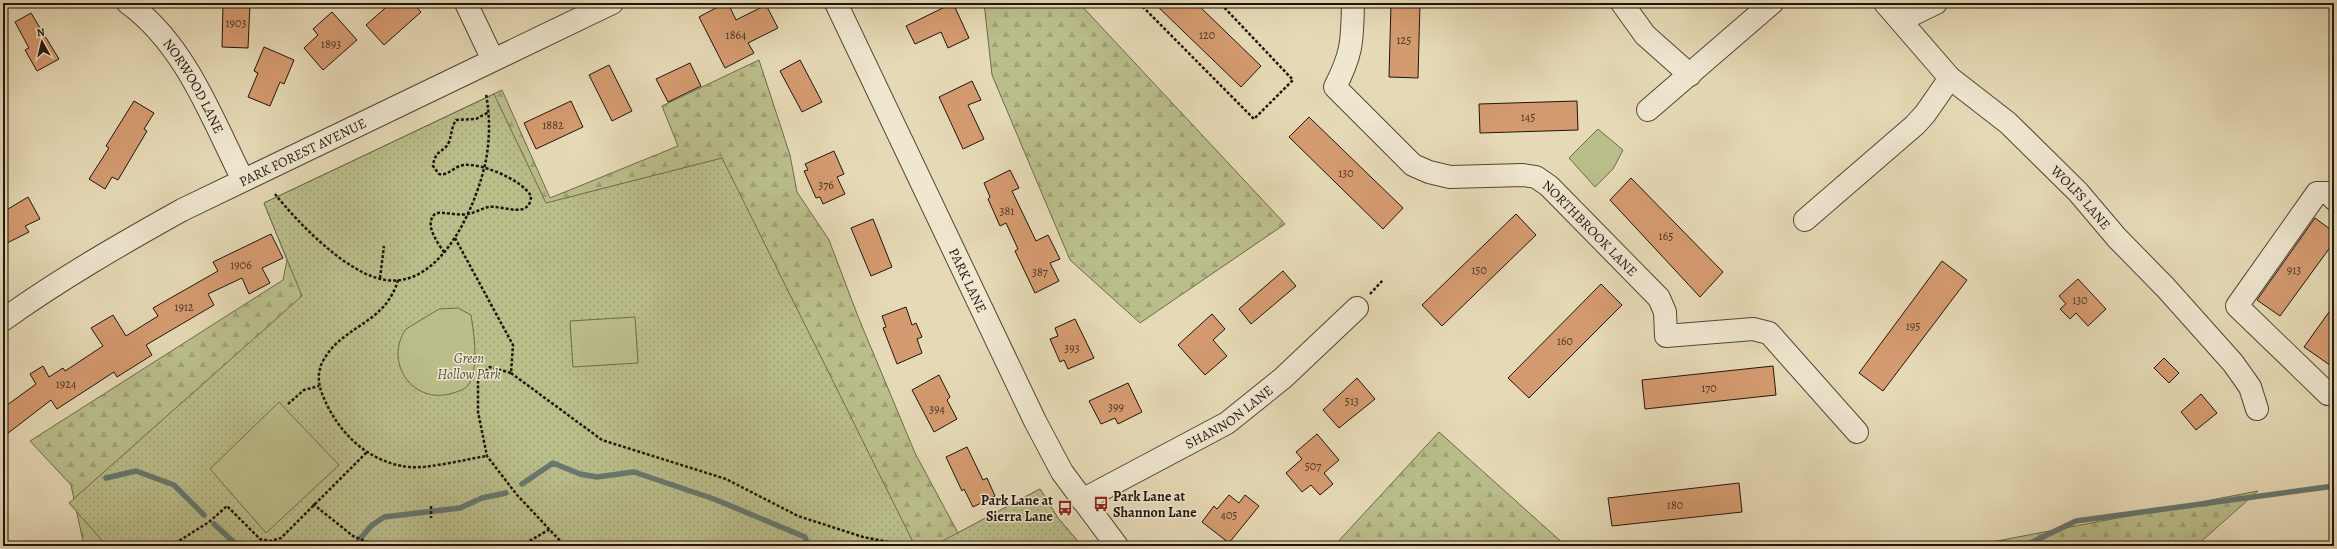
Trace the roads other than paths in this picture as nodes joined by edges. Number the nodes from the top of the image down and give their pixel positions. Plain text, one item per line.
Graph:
1 (128, 3) edge
2 (466, 3) edge
3 (612, 3) edge
4 (836, 3) edge
5 (1353, 3) edge
6 (1622, 3) edge
7 (1772, 3) edge
8 (1886, 3) edge
9 (1936, 3) edge
10 (1901, 20) junction
11 (493, 60) junction
12 (1690, 75) junction
13 (1950, 78) junction
14 (1648, 110) dead end
15 (243, 180) junction
16 (2334, 199) edge
17 (1804, 220) dead end
18 (1357, 308) dead end
19 (3, 320) edge
20 (2334, 393) edge
21 (2257, 409) dead end
22 (1858, 432) dead end
23 (1082, 500) junction
24 (1117, 546) edge

1 - 15 street, NORWOOD LANE
2 - 11 street
3 - 11 street, PARK FOREST AVENUE
4 - 23 street, PARK LANE
5 - 22 street, NORTHBROOK LANE
6 - 12 street
7 - 12 street
8 - 10 street, WOLFS LANE
9 - 10 street
10 - 13 street, WOLFS LANE
11 - 15 street, PARK FOREST AVENUE
12 - 14 street
13 - 17 street
13 - 21 street, WOLFS LANE
15 - 19 street, PARK FOREST AVENUE
16 - 20 street
18 - 23 street, SHANNON LANE
23 - 24 street, PARK LANE

